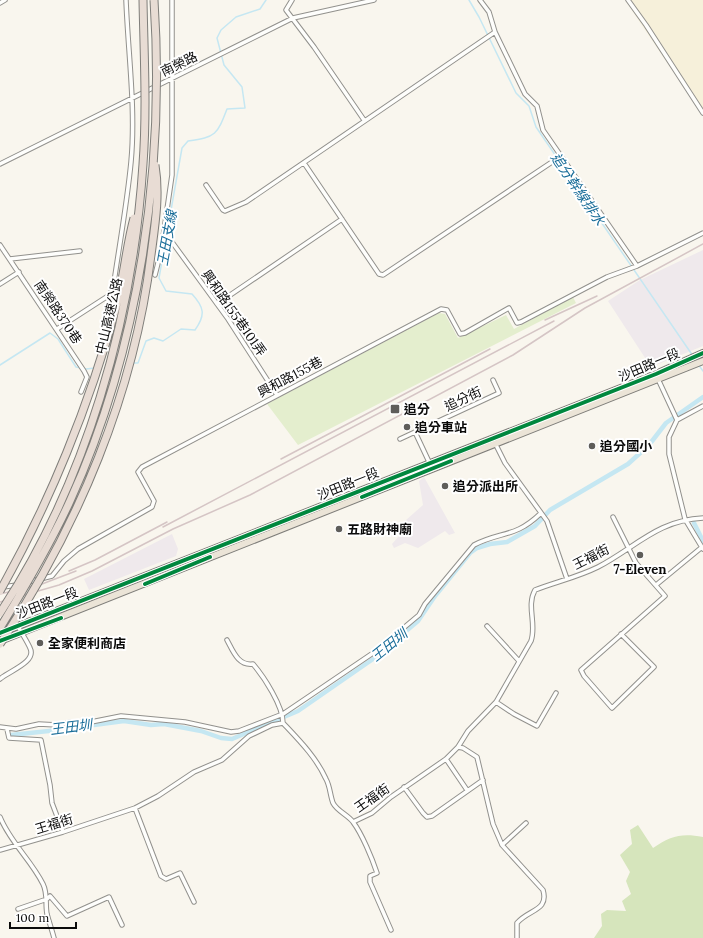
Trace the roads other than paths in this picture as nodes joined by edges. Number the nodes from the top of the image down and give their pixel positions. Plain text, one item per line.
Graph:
1 (5, 0) edge
2 (126, 0) edge
3 (143, 0) edge
4 (154, 0) edge
5 (172, 0) edge
6 (292, 0) edge
7 (374, 0) edge
8 (480, 0) edge
9 (628, 0) edge
10 (0, 3) edge
11 (293, 18) junction
12 (495, 32) junction
13 (172, 79) junction
14 (133, 98) junction
15 (703, 113) edge
16 (364, 120) junction
17 (154, 153) junction
18 (561, 156) junction
19 (304, 163) junction
20 (0, 164) edge
21 (206, 185) dead end
22 (140, 202) junction
23 (342, 219) junction
24 (703, 233) edge
25 (172, 242) dead end
26 (0, 245) edge
27 (80, 251) dead end
28 (10, 259) junction
29 (637, 266) junction
30 (19, 272) junction
31 (155, 275) dead end
32 (0, 284) edge
33 (216, 304) junction
34 (57, 329) junction
35 (703, 353) edge
36 (703, 361) edge
37 (657, 376) junction
38 (493, 380) dead end
39 (81, 392) dead end
40 (277, 395) junction
41 (703, 406) edge
42 (573, 410) junction
43 (677, 420) junction
44 (415, 432) junction
45 (400, 439) dead end
46 (494, 443) junction
47 (429, 462) junction
48 (432, 469) junction
49 (540, 514) junction
50 (613, 517) dead end
51 (703, 518) edge
52 (685, 519) junction
53 (630, 548) junction
54 (702, 548) edge
55 (568, 579) junction
56 (656, 585) junction
57 (0, 589) edge
58 (0, 613) edge
59 (18, 626) junction
60 (487, 626) dead end
61 (0, 628) edge
62 (0, 634) edge
63 (22, 634) junction
64 (621, 634) junction
65 (227, 640) dead end
66 (0, 642) edge
67 (519, 661) junction
68 (0, 679) edge
69 (556, 693) dead end
70 (496, 702) junction
71 (283, 714) junction
72 (283, 723) junction
73 (0, 727) edge
74 (6, 729) junction
75 (458, 747) junction
76 (446, 759) junction
77 (483, 780) junction
78 (404, 787) junction
79 (467, 790) junction
80 (135, 808) junction
81 (0, 817) edge
82 (353, 822) junction
83 (526, 823) dead end
84 (63, 832) junction
85 (17, 845) junction
86 (502, 845) junction
87 (0, 850) edge
88 (47, 900) junction
89 (194, 902) dead end
90 (18, 908) dead end
91 (122, 925) dead end
92 (391, 930) dead end
93 (54, 938) edge
94 (517, 938) edge

1 - 10 street
2 - 14 street
3 - 22 highway, 中山高速公路, bridge
4 - 17 highway, 中山高速公路, bridge
5 - 13 street
6 - 11 street
7 - 11 street, 南榮路
8 - 12 street
9 - 15 street
11 - 13 street, 南榮路
11 - 16 street
12 - 16 street
12 - 18 street
13 - 14 street, 南榮路
13 - 31 street
14 - 20 street, 南榮路
14 - 34 street
16 - 19 street
17 - 61 highway, 中山高速公路, bridge
17 - 66 highway, 中山高速公路, bridge
18 - 23 street
18 - 29 street
19 - 21 street
19 - 23 street
22 - 57 highway, bridge
22 - 58 highway, 中山高速公路, bridge
23 - 33 street
24 - 29 street
25 - 33 street, 興和路155巷101弄
26 - 28 street, 南榮路370巷
27 - 28 street
28 - 30 street, 南榮路370巷
29 - 40 street, 興和路155巷
30 - 32 street
30 - 34 street, 南榮路370巷
33 - 40 street, 興和路155巷101弄
34 - 39 street, 南榮路370巷
35 - 37 main road, 沙田路一段
36 - 37 main road, 沙田路一段
37 - 42 main road, 沙田路一段
37 - 43 street
38 - 44 street, 追分街
40 - 57 street, 興和路155巷
41 - 43 street
42 - 46 main road, 沙田路一段
42 - 47 main road, 沙田路一段
43 - 52 street
44 - 45 street
44 - 47 street
46 - 48 main road, 沙田路一段
46 - 49 street
47 - 48 street
47 - 59 main road, 沙田路一段
48 - 63 main road, 沙田路一段
49 - 55 street
49 - 71 street
50 - 53 street
51 - 52 street, 王福街
52 - 53 street, 王福街
52 - 54 street
53 - 55 street, 王福街
53 - 56 street
54 - 56 street
55 - 67 street, 王福街
56 - 64 street
59 - 62 main road, 沙田路一段
59 - 63 street
60 - 67 street
63 - 66 main road, 沙田路一段
63 - 68 street
64 - 64 street
65 - 71 street
67 - 70 street, 王福街
69 - 70 street
70 - 75 street, 王福街
71 - 72 street
71 - 74 street
72 - 80 street, 王福街
72 - 82 street, 王福街
73 - 74 street
74 - 84 street
75 - 76 street, 王福街
75 - 77 street
76 - 78 street, 王福街
76 - 79 street
77 - 79 street
77 - 86 street
78 - 79 street
78 - 82 street, 王福街
80 - 84 street, 王福街
80 - 89 street
81 - 85 street
82 - 92 street
83 - 86 street
84 - 85 street, 王福街
85 - 87 street, 王福街
85 - 88 street
86 - 94 street
88 - 90 street
88 - 91 street
88 - 93 street

